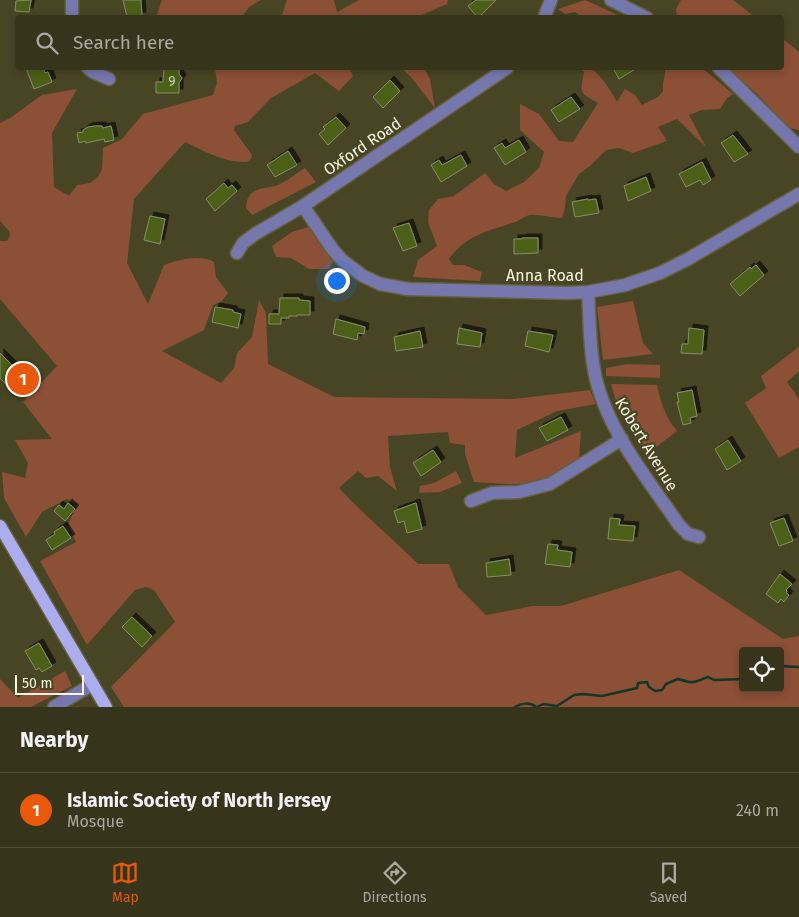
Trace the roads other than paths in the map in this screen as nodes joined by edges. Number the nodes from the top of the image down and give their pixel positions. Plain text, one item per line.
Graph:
1 (72, 0) edge
2 (551, 0) edge
3 (611, 0) edge
4 (72, 15) edge
5 (545, 15) edge
6 (641, 15) edge
7 (91, 70) edge
8 (504, 70) edge
9 (721, 70) edge
10 (109, 79) dead end
11 (799, 147) edge
12 (799, 194) edge
13 (303, 206) junction
14 (237, 253) dead end
15 (588, 292) junction
16 (622, 439) junction
17 (470, 501) dead end
18 (0, 526) edge
19 (699, 537) dead end
20 (93, 684) junction
21 (54, 707) edge
22 (106, 707) edge

1 - 4 street
2 - 5 street
3 - 6 street
7 - 10 street
8 - 13 street, Oxford Road
9 - 11 street
12 - 15 street, Anna Road
13 - 14 street, Oxford Road
13 - 15 street, Anna Road
15 - 16 street, Kobert Avenue
16 - 17 street
16 - 19 street, Kobert Avenue
18 - 20 main road
20 - 21 street
20 - 22 main road

